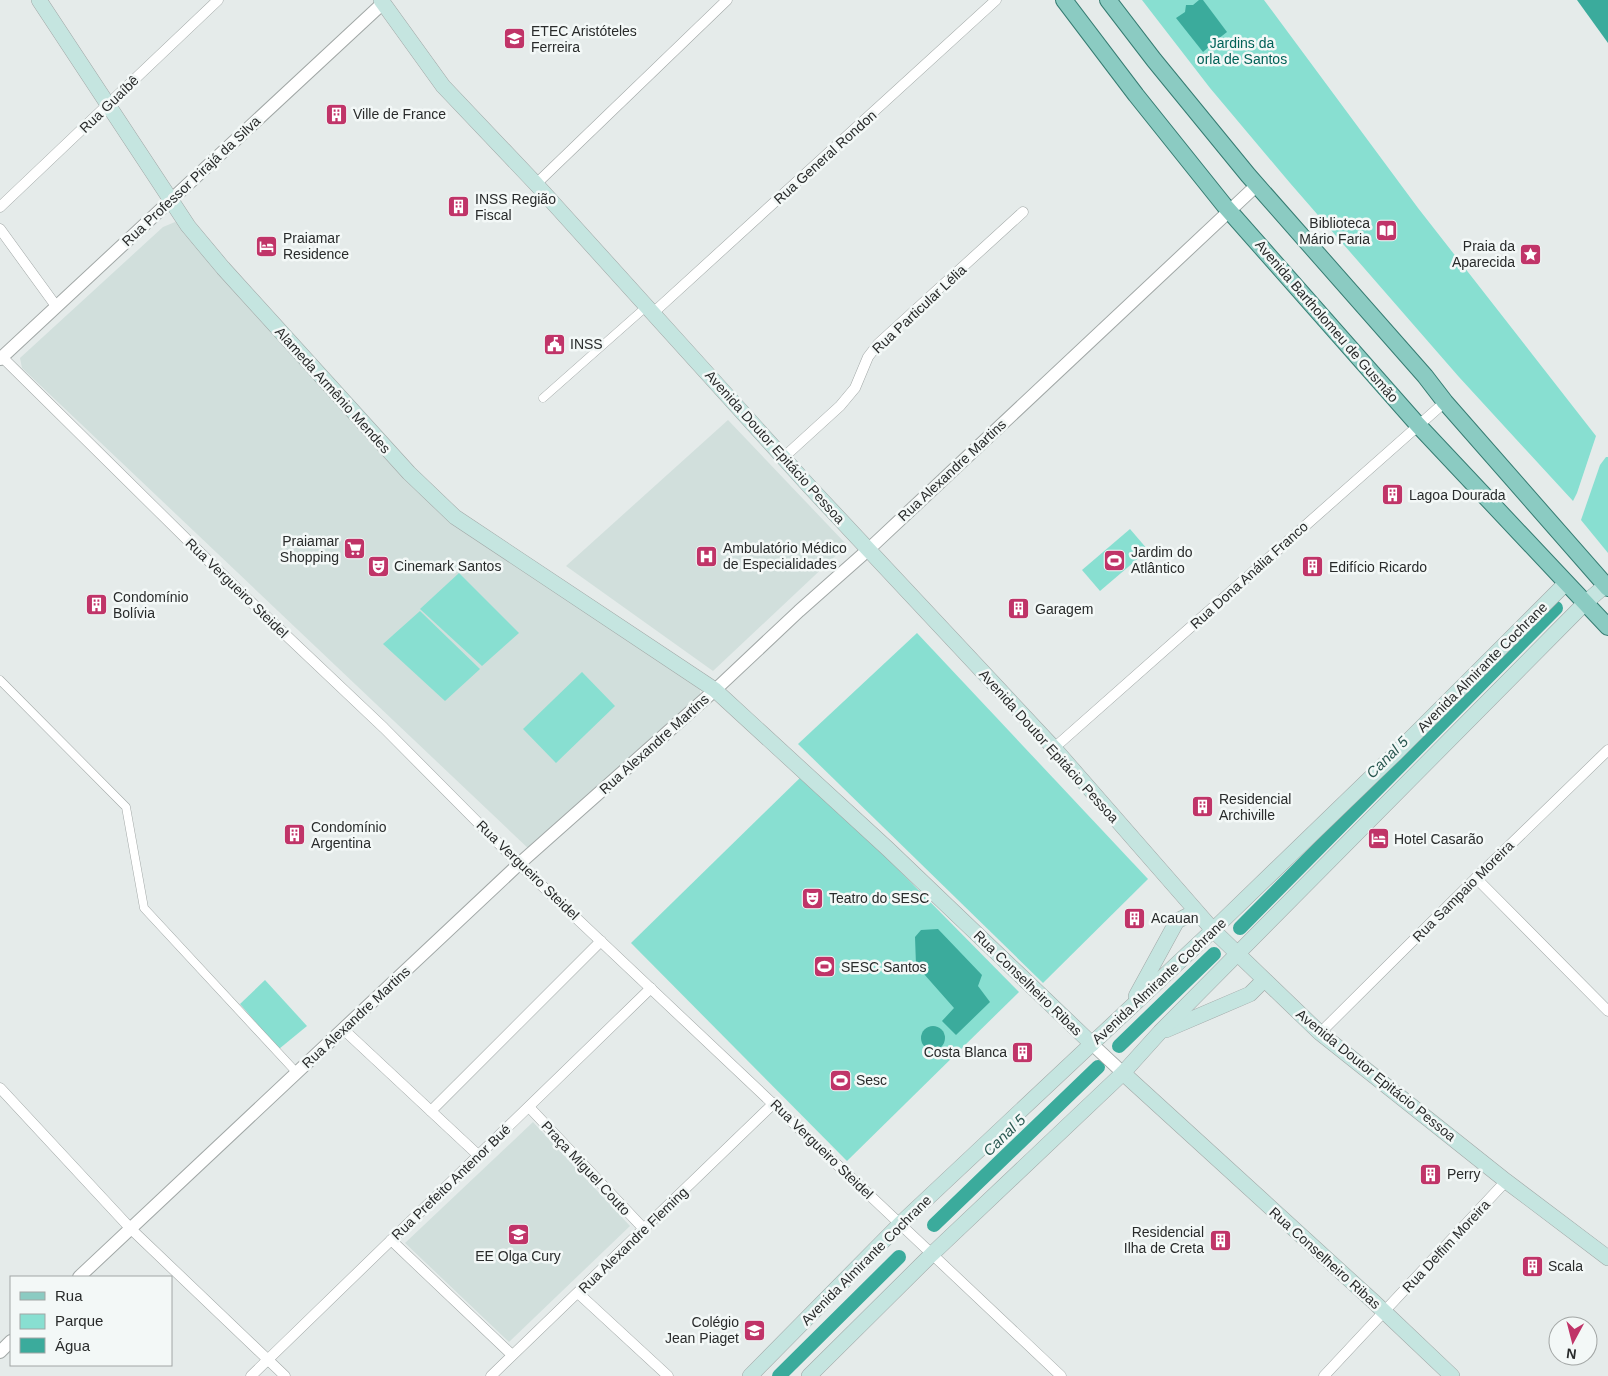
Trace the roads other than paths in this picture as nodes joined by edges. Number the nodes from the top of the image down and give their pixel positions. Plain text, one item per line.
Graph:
1 (39, 0) edge
2 (218, 0) edge
3 (727, 0) edge
4 (996, 0) edge
5 (1064, 0) edge
6 (1108, 0) edge
7 (382, 2) edge
8 (109, 104) junction
9 (536, 184) junction
10 (1257, 185) junction
11 (170, 199) junction
12 (0, 207) edge
13 (1230, 210) junction
14 (1023, 212) dead end
15 (0, 229) edge
16 (56, 306) junction
17 (650, 310) junction
18 (1, 358) edge
19 (543, 398) dead end
20 (1445, 402) junction
21 (1418, 425) junction
22 (784, 457) junction
23 (869, 549) junction
24 (1566, 583) junction
25 (1607, 586) edge
26 (1585, 603) junction
27 (1608, 627) edge
28 (0, 680) edge
29 (715, 690) junction
30 (1054, 748) junction
31 (1608, 750) edge
32 (520, 864) junction
33 (1476, 878) junction
34 (1195, 912) junction
35 (1216, 934) junction
36 (601, 941) junction
37 (1235, 951) junction
38 (1264, 980) junction
39 (651, 988) junction
40 (1131, 1006) junction
41 (1608, 1011) edge
42 (343, 1030) junction
43 (1160, 1032) junction
44 (1320, 1033) junction
45 (1094, 1046) junction
46 (1121, 1071) junction
47 (297, 1073) junction
48 (0, 1088) edge
49 (774, 1103) junction
50 (529, 1107) junction
51 (431, 1111) junction
52 (478, 1154) junction
53 (1506, 1181) junction
54 (902, 1226) junction
55 (130, 1229) junction
56 (644, 1229) junction
57 (391, 1240) junction
58 (929, 1252) junction
59 (1608, 1258) edge
60 (80, 1276) edge
61 (578, 1293) junction
62 (1385, 1313) junction
63 (10, 1342) edge
64 (0, 1352) edge
65 (512, 1356) junction
66 (268, 1360) junction
67 (251, 1376) edge
68 (284, 1376) edge
69 (491, 1376) edge
70 (668, 1376) edge
71 (750, 1376) edge
72 (809, 1376) edge
73 (1061, 1376) edge
74 (1324, 1376) edge
75 (1452, 1376) edge

1 - 8 main road, Alameda Armênio Mendes
2 - 8 street, Rua Guaíbê
3 - 9 street
4 - 17 street, Rua General Rondon
5 - 13 main road, Avenida Bartholomeu de Gusmão
6 - 10 main road
7 - 9 main road, Avenida Doutor Epitácio Pessoa
7 - 11 street, Rua Professor Pirajá da Silva
8 - 11 main road, Alameda Armênio Mendes
8 - 12 street, Rua Guaíbê
9 - 17 main road, Avenida Doutor Epitácio Pessoa
10 - 13 street, Rua Alexandre Martins
10 - 20 main road
11 - 16 street, Rua Professor Pirajá da Silva
11 - 29 main road, Alameda Armênio Mendes
13 - 21 main road, Avenida Bartholomeu de Gusmão
13 - 23 street, Rua Alexandre Martins
14 - 22 street, Rua Particular Lélia
15 - 16 street
16 - 18 street, Rua Professor Pirajá da Silva
17 - 19 street
17 - 22 main road, Avenida Doutor Epitácio Pessoa
18 - 32 street, Rua Vergueiro Steidel
20 - 21 street, Rua Dona Anália Franco
20 - 25 main road
21 - 24 main road, Avenida Bartholomeu de Gusmão
21 - 30 street, Rua Dona Anália Franco
22 - 23 main road, Avenida Doutor Epitácio Pessoa
23 - 29 street, Rua Alexandre Martins
23 - 30 main road, Avenida Doutor Epitácio Pessoa
24 - 26 main road, Avenida Bartholomeu de Gusmão
24 - 35 main road, Avenida Almirante Cochrane
25 - 26 main road, Avenida Almirante Cochrane
26 - 27 main road, Avenida Bartholomeu de Gusmão
26 - 37 main road, Avenida Almirante Cochrane
28 - 47 street
29 - 32 street, Rua Alexandre Martins
29 - 45 main road, Rua Conselheiro Ribas
30 - 34 main road, Avenida Doutor Epitácio Pessoa
31 - 33 street, Rua Sampaio Moreira
32 - 36 street, Rua Vergueiro Steidel
32 - 42 street, Rua Alexandre Martins
33 - 41 street
33 - 44 street, Rua Sampaio Moreira
34 - 35 main road, Avenida Doutor Epitácio Pessoa
34 - 40 main road
35 - 37 main road, Avenida Doutor Epitácio Pessoa
35 - 40 main road, Avenida Almirante Cochrane
36 - 39 street, Rua Vergueiro Steidel
36 - 51 street
37 - 38 main road, Avenida Doutor Epitácio Pessoa
37 - 43 main road, Avenida Almirante Cochrane
38 - 43 main road
38 - 44 main road, Avenida Doutor Epitácio Pessoa
39 - 49 street, Rua Vergueiro Steidel
39 - 50 street, Rua Prefeito Antenor Bué
40 - 45 main road, Avenida Almirante Cochrane
42 - 47 street, Rua Alexandre Martins
42 - 51 street
43 - 46 main road, Avenida Almirante Cochrane
44 - 53 main road, Avenida Doutor Epitácio Pessoa
45 - 46 street, Rua Conselheiro Ribas
45 - 54 main road, Avenida Almirante Cochrane
46 - 58 main road, Avenida Almirante Cochrane
46 - 62 main road, Rua Conselheiro Ribas
47 - 55 street, Rua Alexandre Martins
48 - 55 street
49 - 54 street, Rua Vergueiro Steidel
49 - 56 street, Rua Alexandre Fleming
50 - 52 street, Rua Prefeito Antenor Bué
50 - 56 street, Praça Miguel Couto
51 - 52 street
52 - 57 street, Rua Prefeito Antenor Bué
53 - 59 main road, Avenida Doutor Epitácio Pessoa
53 - 62 street, Rua Delfim Moreira
54 - 58 street, Rua Vergueiro Steidel
54 - 71 main road, Avenida Almirante Cochrane
55 - 60 street, Rua Alexandre Martins
55 - 66 street
56 - 61 street, Rua Alexandre Fleming
57 - 65 street
57 - 66 street, Rua Prefeito Antenor Bué
58 - 72 main road, Avenida Almirante Cochrane
58 - 73 street, Rua Vergueiro Steidel
61 - 65 street, Rua Alexandre Fleming
61 - 70 street
62 - 74 street, Rua Delfim Moreira
62 - 75 main road, Rua Conselheiro Ribas
63 - 64 street
65 - 69 street, Rua Alexandre Fleming
66 - 67 street, Rua Prefeito Antenor Bué
66 - 68 street

